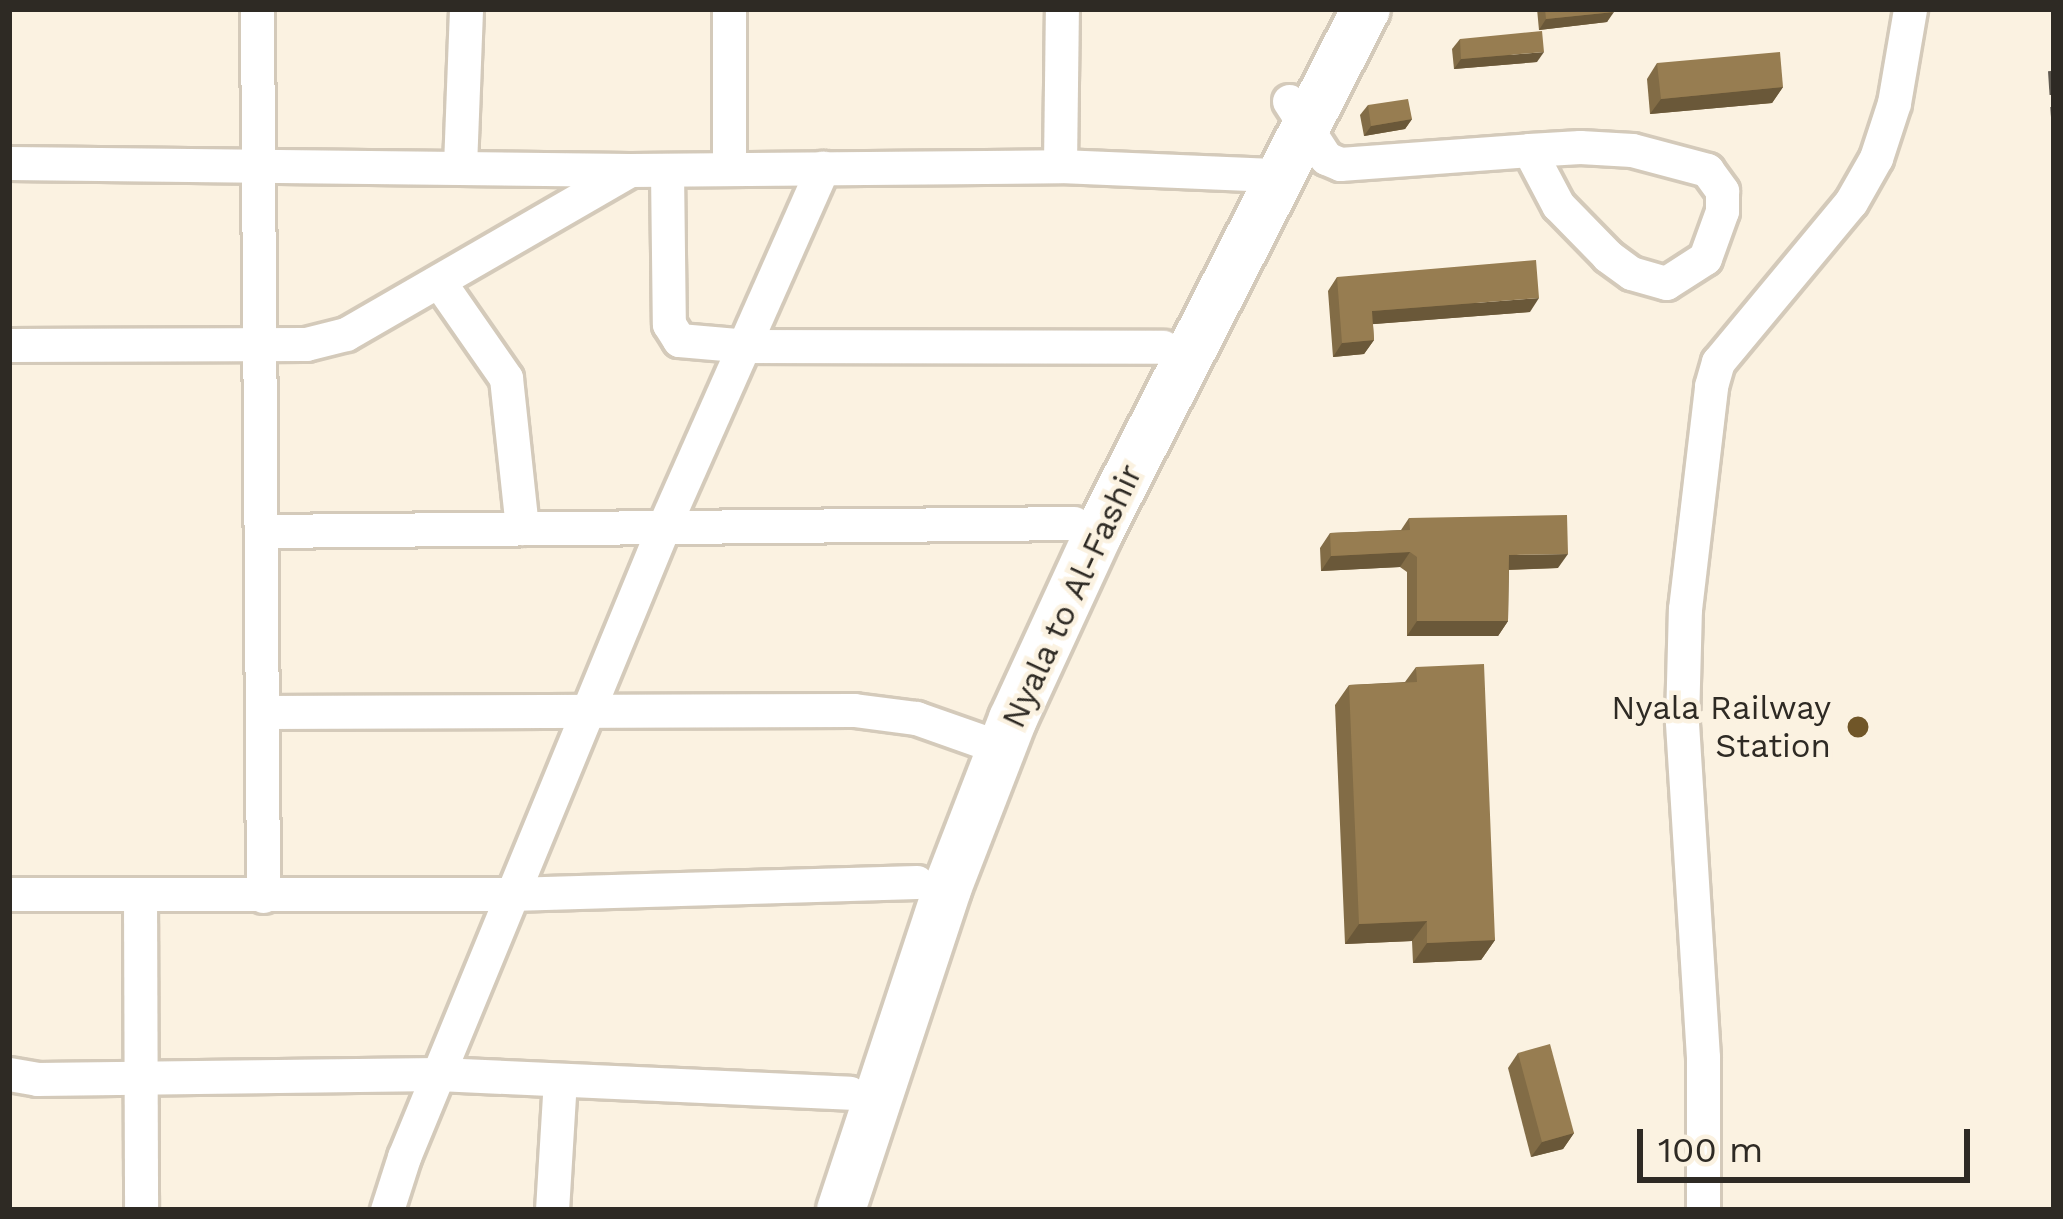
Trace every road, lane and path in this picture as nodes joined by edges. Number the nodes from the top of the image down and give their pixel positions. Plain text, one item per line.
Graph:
1 (257, 9) edge
2 (466, 9) edge
3 (729, 9) edge
4 (1062, 9) edge
5 (1337, 9) edge
6 (1366, 9) edge
7 (1910, 9) edge
8 (1296, 114) junction
9 (1528, 150) junction
10 (9, 163) edge
11 (255, 166) junction
12 (460, 166) junction
13 (1060, 166) junction
14 (729, 168) junction
15 (823, 168) junction
16 (630, 170) junction
17 (667, 171) junction
18 (1266, 174) junction
19 (440, 284) junction
20 (260, 343) junction
21 (9, 345) edge
22 (748, 346) junction
23 (1163, 346) junction
24 (1074, 523) junction
25 (664, 526) junction
26 (522, 528) junction
27 (262, 531) junction
28 (588, 708) junction
29 (263, 712) junction
30 (988, 743) junction
31 (917, 882) junction
32 (9, 894) edge
33 (511, 894) junction
34 (140, 895) junction
35 (263, 896) junction
36 (9, 1074) edge
37 (139, 1074) junction
38 (438, 1074) junction
39 (560, 1080) junction
40 (850, 1093) junction
41 (141, 1210) edge
42 (387, 1210) edge
43 (552, 1210) edge
44 (814, 1210) edge
45 (842, 1210) edge
46 (1703, 1210) edge

1 - 11 street
2 - 12 street
3 - 14 street
4 - 13 street
5 - 8 highway, Nyala to Al-Fashir
6 - 8 highway, Nyala to Al-Fashir
7 - 46 street
8 - 9 street
8 - 18 highway, Nyala to Al-Fashir
9 - 9 street
10 - 11 street
11 - 12 street
11 - 20 street
12 - 16 street
13 - 15 street
13 - 18 street
14 - 15 street
14 - 17 street
15 - 22 street
16 - 17 street
16 - 19 street
17 - 22 street
18 - 23 highway, Nyala to Al-Fashir
18 - 30 highway, Nyala to Al-Fashir
19 - 20 street
19 - 26 street
20 - 21 street
20 - 27 street
22 - 23 street
22 - 25 street
23 - 24 highway, Nyala to Al-Fashir
24 - 25 street
24 - 30 highway, Nyala to Al-Fashir
25 - 26 street
25 - 28 street
26 - 27 street
27 - 29 street
28 - 29 street
28 - 30 street
28 - 33 street
29 - 35 street
30 - 31 highway, Nyala to Al-Fashir
30 - 45 highway, Nyala to Al-Fashir
31 - 33 street
31 - 40 highway, Nyala to Al-Fashir
32 - 34 street
33 - 35 street
33 - 38 street
34 - 35 street
34 - 37 street
36 - 37 street
37 - 38 street
37 - 41 street
38 - 39 street
38 - 42 street
39 - 40 street
39 - 43 street
40 - 44 highway, Nyala to Al-Fashir

